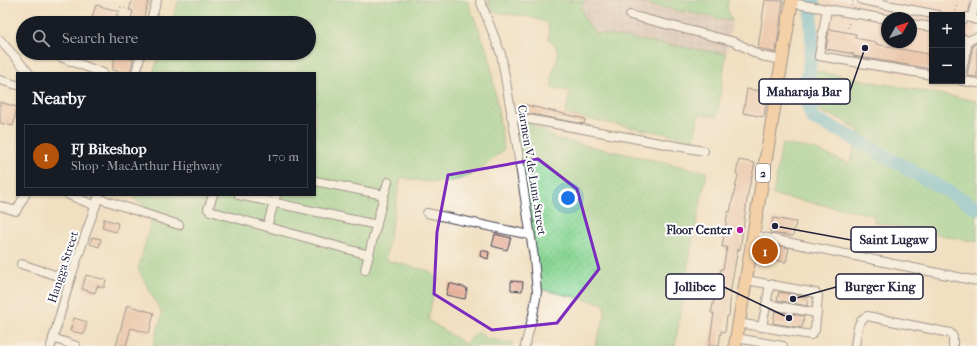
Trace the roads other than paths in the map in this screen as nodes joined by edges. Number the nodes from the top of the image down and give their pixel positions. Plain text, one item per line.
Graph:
1 (157, 0) edge
2 (480, 0) edge
3 (862, 0) edge
4 (976, 0) edge
5 (791, 1) edge
6 (824, 8) junction
7 (929, 13) edge
8 (630, 15) dead end
9 (152, 16) edge
10 (881, 18) edge
11 (975, 19) edge
12 (965, 20) edge
13 (917, 25) edge
14 (929, 27) edge
15 (977, 38) edge
16 (965, 39) edge
17 (0, 40) edge
18 (16, 58) edge
19 (18, 60) edge
20 (68, 60) edge
21 (139, 60) edge
22 (782, 60) junction
23 (28, 72) edge
24 (100, 72) edge
25 (136, 72) edge
26 (929, 74) edge
27 (0, 80) edge
28 (965, 81) edge
29 (977, 83) edge
30 (16, 85) edge
31 (511, 116) junction
32 (704, 151) dead end
33 (316, 181) edge
34 (388, 182) dead end
35 (384, 195) junction
36 (24, 196) edge
37 (75, 196) edge
38 (213, 196) edge
39 (248, 196) edge
40 (275, 199) edge
41 (98, 200) edge
42 (0, 206) edge
43 (427, 213) dead end
44 (179, 225) dead end
45 (377, 225) junction
46 (267, 227) junction
47 (530, 235) junction
48 (753, 235) junction
49 (369, 255) junction
50 (21, 264) dead end
51 (366, 270) dead end
52 (70, 280) junction
53 (746, 280) junction
54 (977, 281) edge
55 (770, 284) junction
56 (766, 304) junction
57 (816, 313) junction
58 (738, 322) junction
59 (762, 327) junction
60 (52, 342) edge
61 (735, 342) edge
62 (76, 346) edge
63 (525, 346) edge
64 (783, 346) edge
65 (855, 346) edge
66 (953, 346) edge

1 - 9 street
2 - 31 street, Carmen V. de Luna Street
3 - 7 street
4 - 11 street
5 - 6 street
5 - 22 highway, 2
6 - 10 street
6 - 26 street
8 - 22 street
11 - 12 street
13 - 14 street
15 - 16 street
17 - 18 street
19 - 23 street
20 - 24 street
21 - 25 street
22 - 48 highway, 2
27 - 30 street
28 - 29 street
31 - 32 street
31 - 47 street, Carmen V. de Luna Street
33 - 35 street
34 - 35 street
35 - 45 street
36 - 42 street
37 - 41 street
38 - 46 street
39 - 40 street
40 - 45 street
40 - 46 street
41 - 44 street
41 - 52 street, Hangga Street
43 - 47 street
45 - 49 street
46 - 49 street
47 - 63 street, Carmen V. de Luna Street
48 - 53 highway, 2
48 - 54 street
49 - 51 street
50 - 52 street
52 - 60 street, Hangga Street
53 - 55 street
53 - 58 highway, 2
55 - 56 street
55 - 57 street
56 - 57 street
56 - 59 street
57 - 59 street
58 - 59 street
58 - 61 highway, 2
60 - 62 street
61 - 64 street
65 - 66 street

